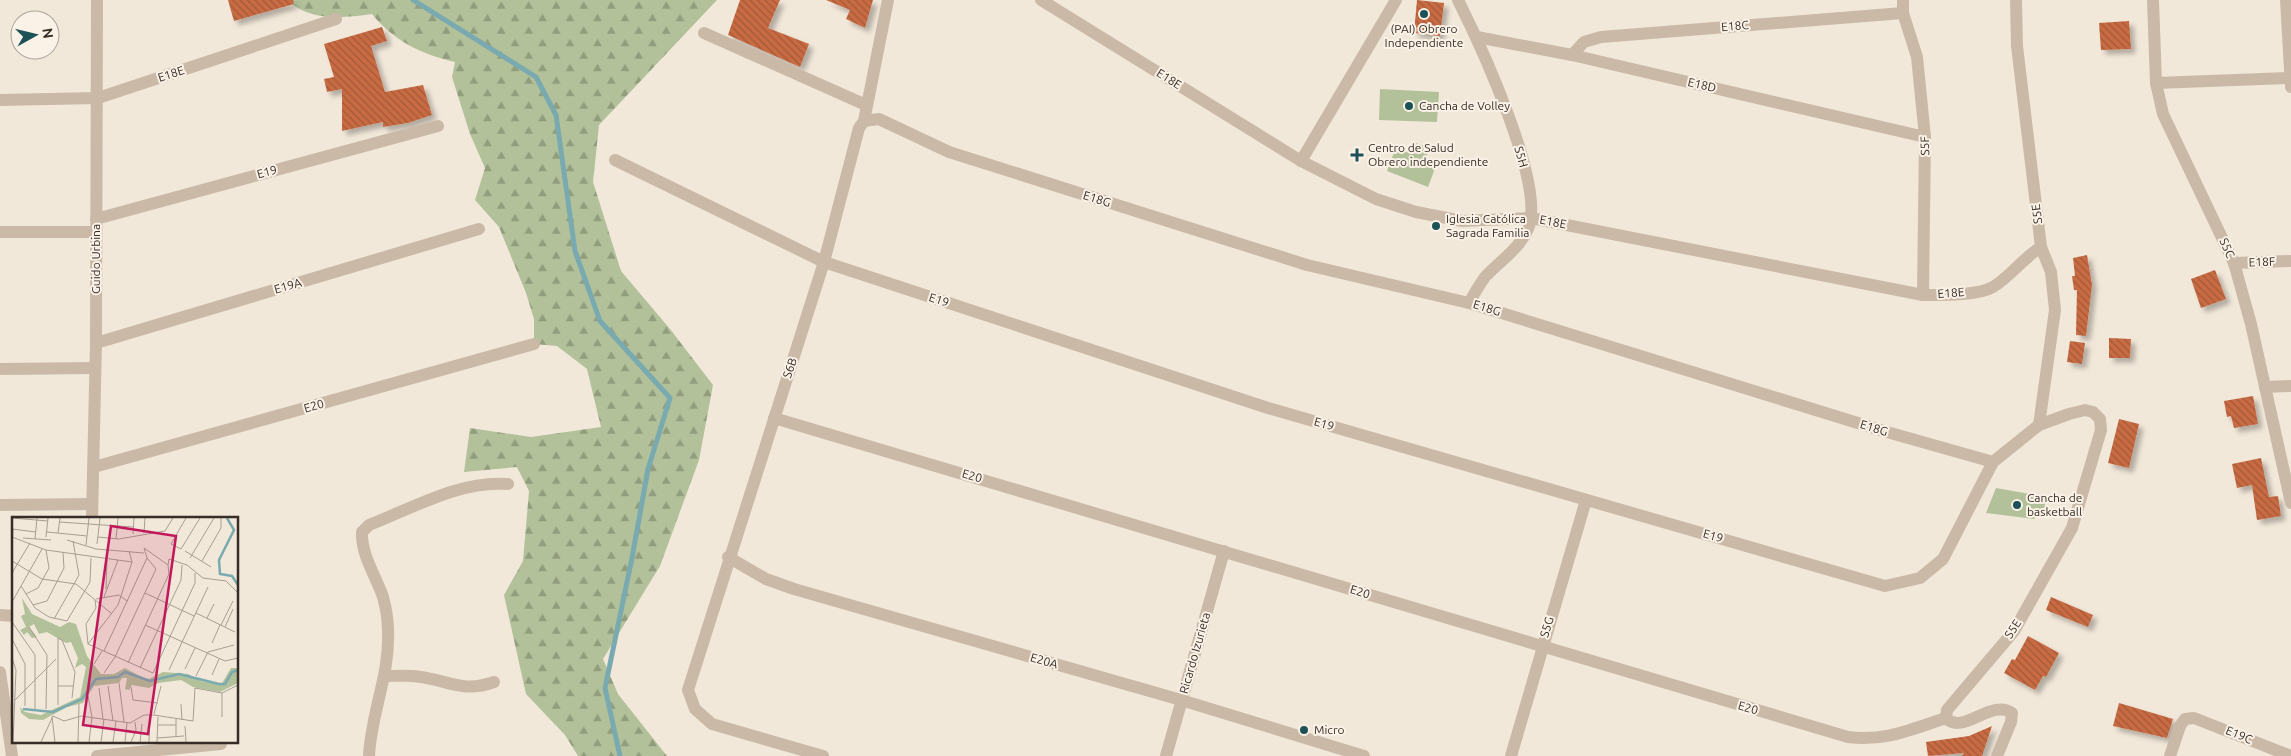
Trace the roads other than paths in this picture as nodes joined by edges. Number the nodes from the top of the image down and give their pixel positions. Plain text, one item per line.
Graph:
1 (97, 0) edge
2 (888, 0) edge
3 (1041, 0) edge
4 (1396, 0) edge
5 (1458, 0) edge
6 (2016, 0) edge
7 (2153, 0) edge
8 (2286, 0) edge
9 (1903, 6) edge
10 (336, 19) dead end
11 (704, 33) dead end
12 (1477, 37) junction
13 (1572, 55) junction
14 (2290, 81) edge
15 (2156, 83) junction
16 (98, 98) junction
17 (0, 100) edge
18 (866, 106) junction
19 (864, 121) junction
20 (438, 126) dead end
21 (1925, 137) junction
22 (615, 160) dead end
23 (1301, 161) junction
24 (1531, 218) junction
25 (96, 225) junction
26 (479, 229) dead end
27 (0, 232) edge
28 (2041, 247) junction
29 (2291, 261) edge
30 (824, 262) junction
31 (2234, 264) junction
32 (1923, 295) junction
33 (1469, 303) junction
34 (96, 343) junction
35 (534, 344) dead end
36 (95, 368) junction
37 (0, 369) edge
38 (2291, 386) edge
39 (2264, 388) junction
40 (774, 418) junction
41 (2039, 425) junction
42 (1993, 462) junction
43 (94, 467) junction
44 (508, 484) dead end
45 (1586, 500) junction
46 (2291, 503) edge
47 (91, 504) junction
48 (0, 505) edge
49 (92, 517) edge
50 (1224, 551) junction
51 (728, 557) junction
52 (1542, 647) junction
53 (385, 676) junction
54 (5, 678) edge
55 (494, 682) dead end
56 (1181, 700) junction
57 (1946, 718) junction
58 (222, 747) edge
59 (12, 756) edge
60 (97, 756) edge
61 (369, 756) edge
62 (823, 756) edge
63 (1166, 756) edge
64 (1364, 756) edge
65 (1511, 756) edge
66 (1997, 756) edge
67 (2170, 756) edge
68 (2291, 756) edge

1 - 16 street, Guido Urbina
2 - 18 street, S6B
3 - 23 street, E18E
4 - 23 street
5 - 12 street, S5H
6 - 28 street, S5E
7 - 15 street, S5C
8 - 14 street
9 - 13 street, E18C
9 - 21 street, S5F
10 - 16 street, E18E
11 - 18 street
12 - 13 street, E18D
12 - 24 street, S5H
13 - 21 street, E18D
14 - 15 street
15 - 31 street, S5C
16 - 17 street, E18E
16 - 25 street, Guido Urbina
18 - 19 street, S6B
19 - 30 street, S6B
19 - 33 street, E18G
20 - 25 street, E19
21 - 32 street, S5F
22 - 30 street, E19
23 - 24 street, E18E
24 - 32 street, E18E
24 - 33 street, S5H
25 - 27 street, E19
25 - 34 street, Guido Urbina
26 - 34 street, E19A
28 - 32 street, E18E
28 - 41 street, S5E
29 - 31 street, E18F
30 - 40 street, S6B
30 - 45 street, E19
31 - 39 street, S5C
33 - 42 street, E18G
34 - 36 street, Guido Urbina
35 - 43 street, E20
36 - 37 street
36 - 43 street, Guido Urbina
38 - 39 street
39 - 46 street, S5C
40 - 50 street, E20
40 - 51 street, S6B
41 - 42 street
41 - 57 street, S5E
42 - 45 street, E19
43 - 47 street, Guido Urbina
44 - 53 street
45 - 52 street, S5G
47 - 48 street
47 - 49 street, Guido Urbina
50 - 52 street, E20
50 - 56 street, Ricardo Izurieta
51 - 56 street, E20A
51 - 62 street, S6B
52 - 57 street, E20
52 - 65 street, S5G
53 - 55 street
53 - 61 street
54 - 59 street
56 - 63 street, Ricardo Izurieta
56 - 64 street, E20A
57 - 66 street
58 - 60 street
67 - 68 street, E19C

